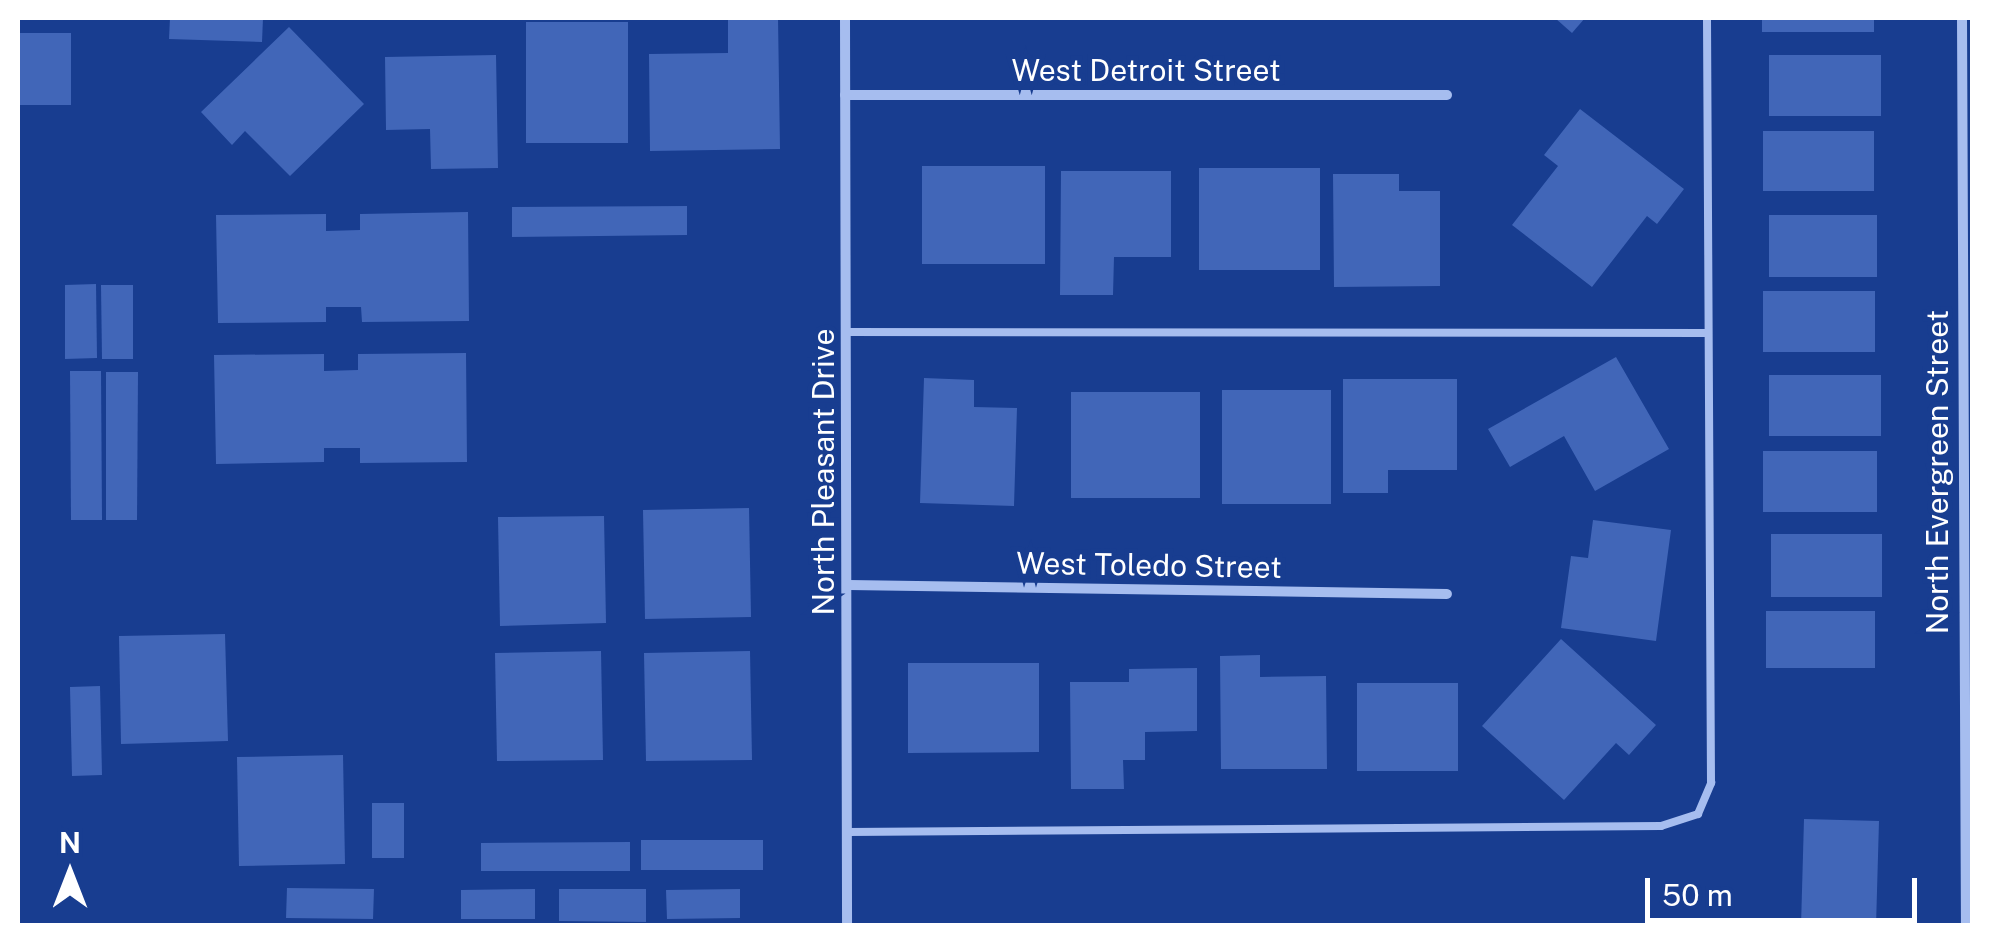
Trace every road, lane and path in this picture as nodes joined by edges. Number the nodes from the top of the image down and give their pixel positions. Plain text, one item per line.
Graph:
1 (845, 18) edge
2 (1707, 18) edge
3 (1962, 18) edge
4 (845, 95) junction
5 (1447, 95) dead end
6 (1967, 291) edge
7 (847, 332) junction
8 (1708, 334) junction
9 (849, 585) junction
10 (1447, 594) dead end
11 (1967, 598) edge
12 (848, 832) junction
13 (1969, 896) edge
14 (847, 926) edge
15 (1966, 926) edge

1 - 4 street, North Pleasant Drive
2 - 8 lane
3 - 6 street, North Evergreen Street
4 - 5 street, West Detroit Street
4 - 7 street, North Pleasant Drive
6 - 11 street, North Evergreen Street
7 - 8 lane
7 - 9 street, North Pleasant Drive
8 - 12 lane
9 - 10 street, West Toledo Street
9 - 12 street, North Pleasant Drive
11 - 13 street, North Evergreen Street
12 - 14 street, North Pleasant Drive
13 - 15 street, North Evergreen Street

